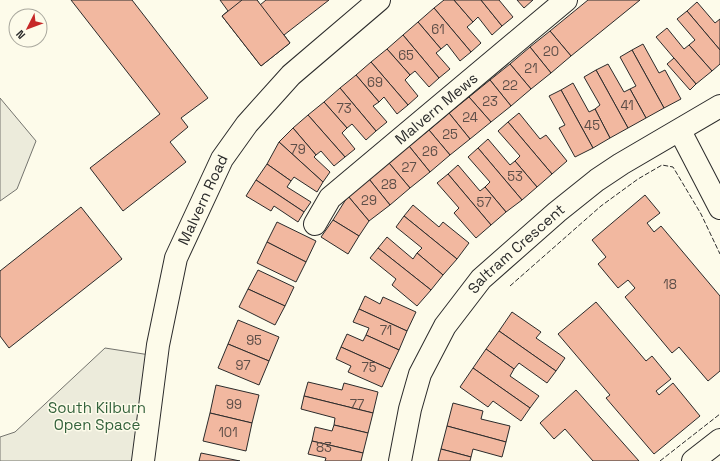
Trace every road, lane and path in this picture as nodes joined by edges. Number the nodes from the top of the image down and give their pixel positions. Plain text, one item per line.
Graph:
1 (379, 0) edge
2 (566, 0) edge
3 (720, 106) edge
4 (680, 131) junction
5 (720, 208) edge
6 (315, 224) dead end
7 (720, 440) edge
8 (143, 461) edge
9 (400, 461) edge
10 (693, 461) edge

1 - 8 street, Malvern Road
2 - 6 street, Malvern Mews
3 - 4 street, Saltram Crescent
4 - 5 street
4 - 9 street, Saltram Crescent
7 - 10 street

